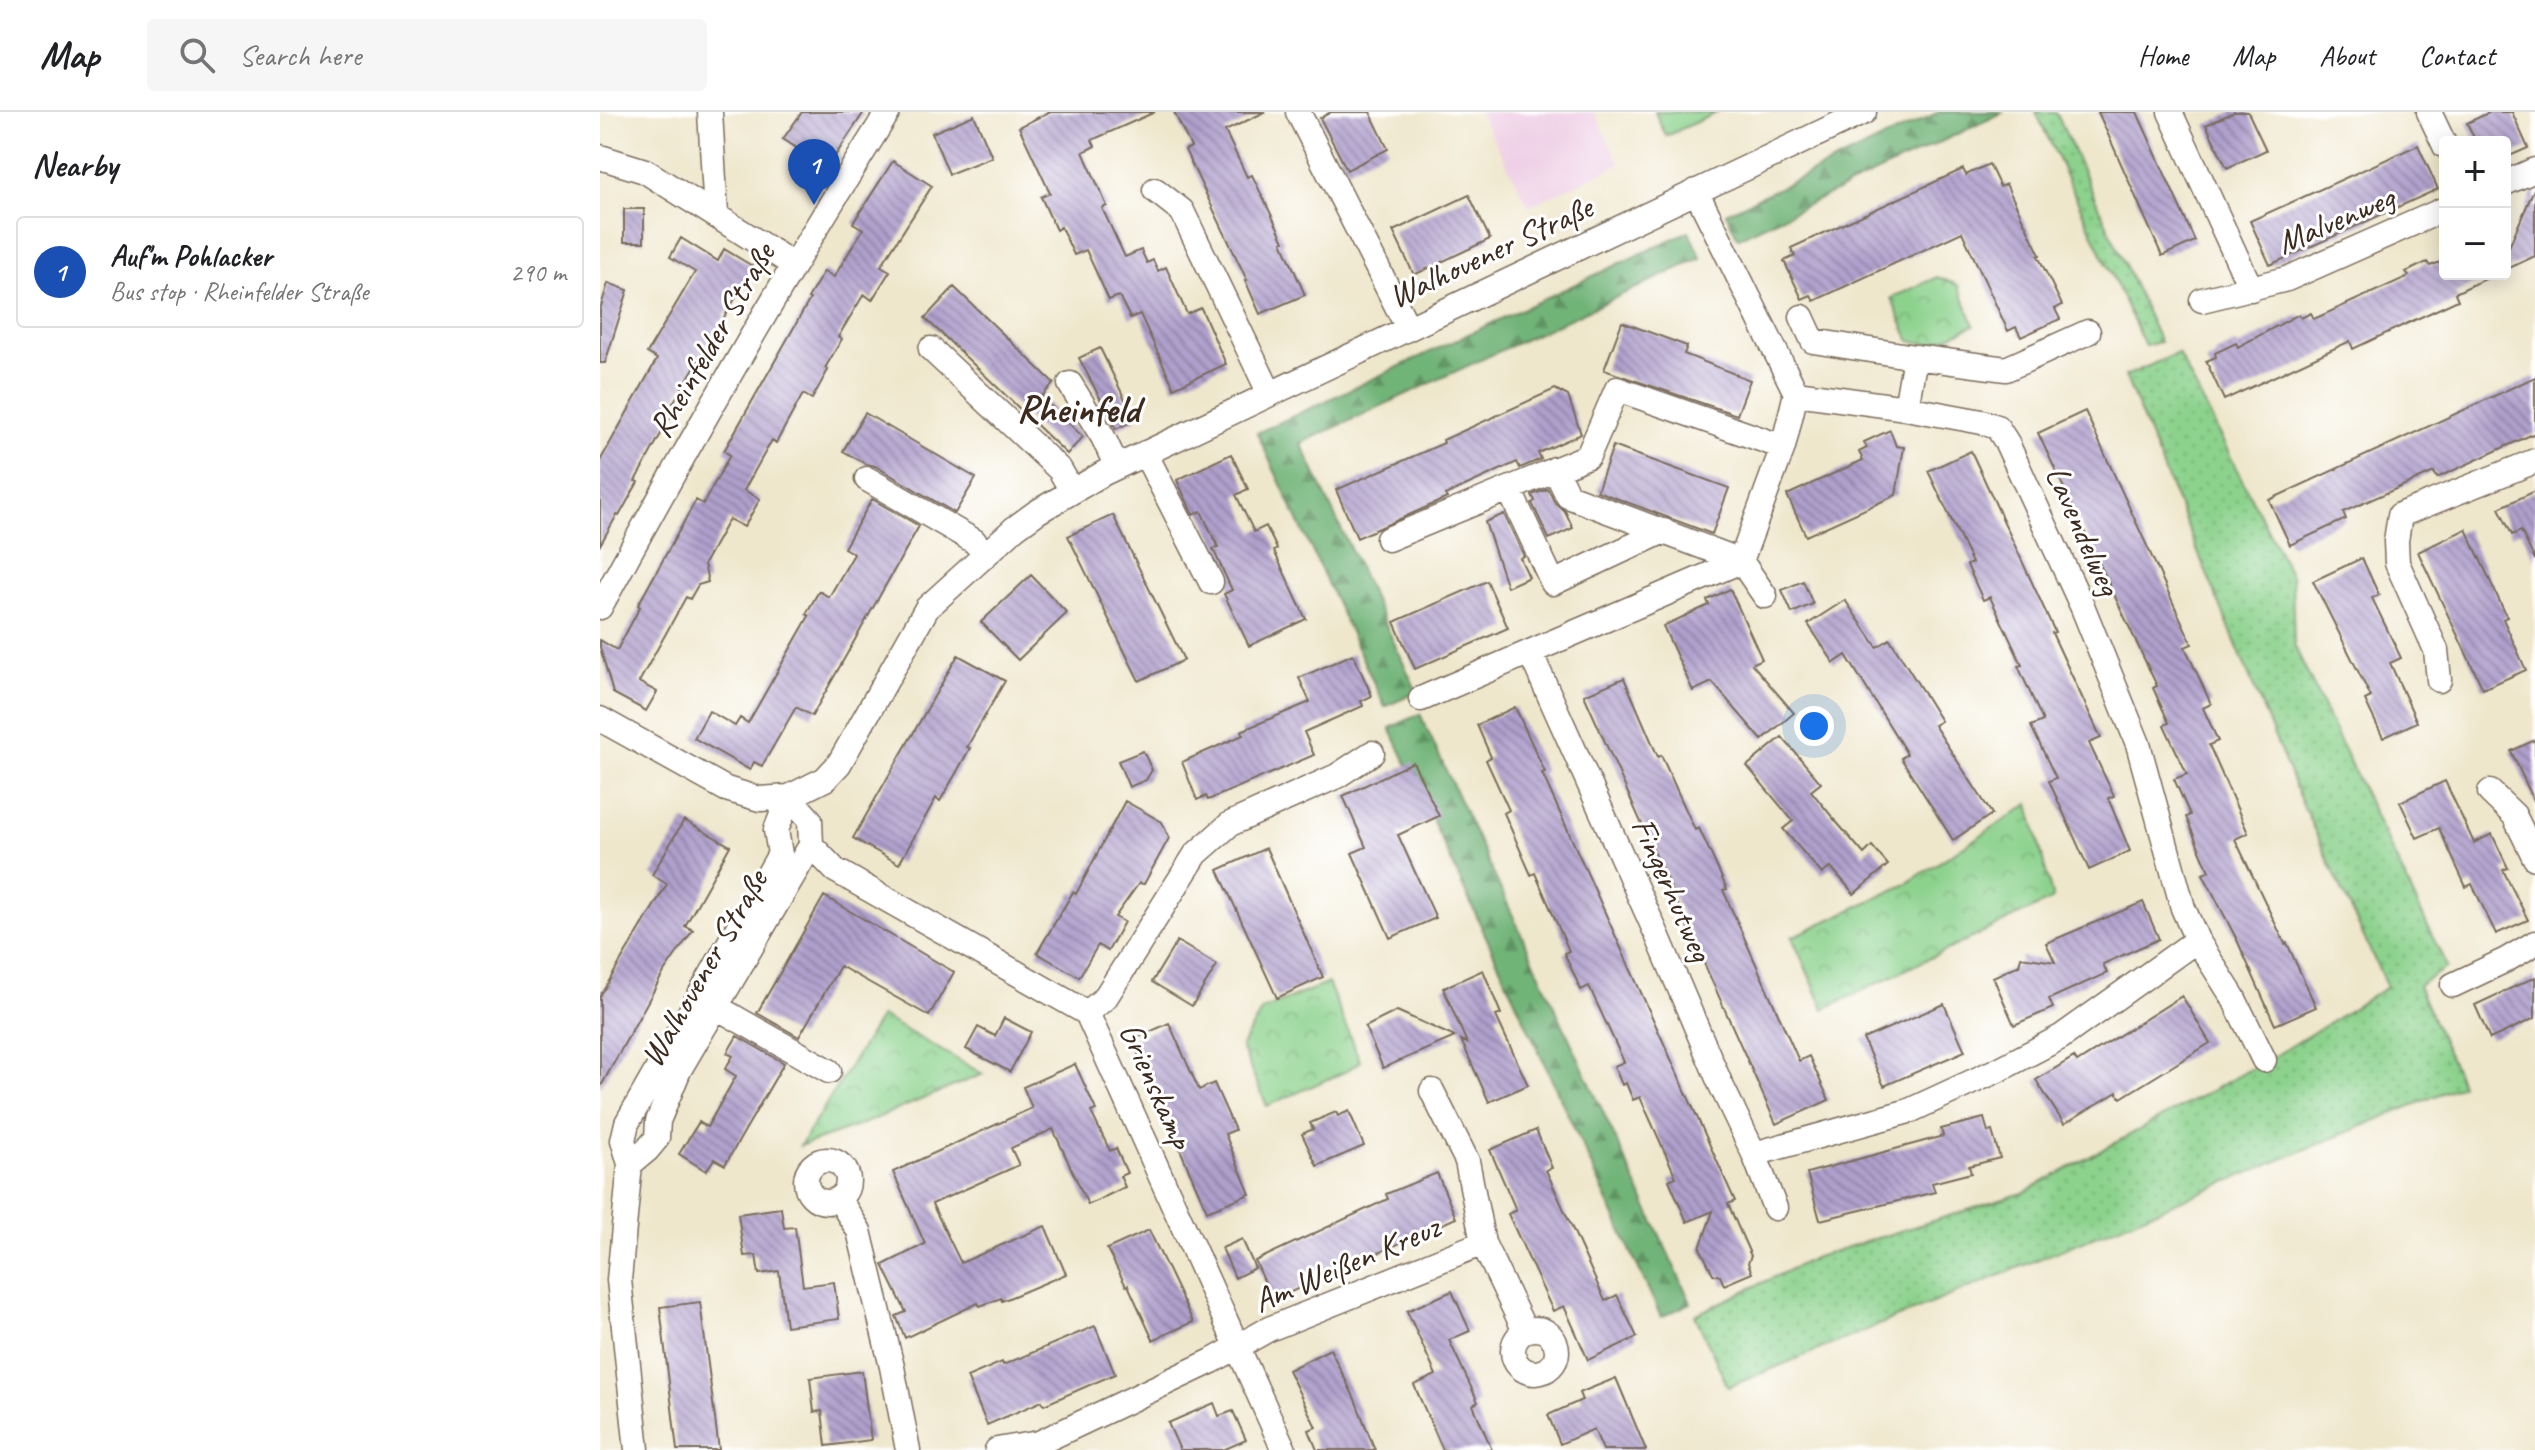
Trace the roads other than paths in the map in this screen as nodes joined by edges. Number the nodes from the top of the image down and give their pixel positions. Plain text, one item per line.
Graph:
1 (710, 112) edge
2 (888, 112) edge
3 (1298, 112) edge
4 (1864, 112) edge
5 (2170, 112) edge
6 (2429, 112) edge
7 (2440, 136) edge
8 (600, 157) edge
9 (2535, 170) edge
10 (2511, 180) edge
11 (1155, 190) dead end
12 (1696, 191) junction
13 (2439, 212) edge
14 (716, 214) junction
15 (794, 265) junction
16 (2251, 289) junction
17 (2202, 300) dead end
18 (1802, 317) dead end
19 (1408, 328) junction
20 (2088, 332) dead end
21 (931, 349) dead end
22 (1915, 357) junction
23 (1070, 384) dead end
24 (1796, 393) junction
25 (1270, 394) junction
26 (1906, 408) junction
27 (1783, 447) junction
28 (1145, 453) junction
29 (2535, 461) edge
30 (1117, 467) junction
31 (1555, 469) junction
32 (867, 479) dead end
33 (1509, 489) junction
34 (1072, 491) junction
35 (1664, 531) junction
36 (1388, 539) dead end
37 (985, 554) junction
38 (1741, 561) junction
39 (1211, 582) dead end
40 (1765, 596) dead end
41 (600, 607) edge
42 (1530, 652) junction
43 (2439, 680) dead end
44 (1421, 699) dead end
45 (600, 719) edge
46 (1372, 753) dead end
47 (2490, 792) dead end
48 (789, 797) junction
49 (797, 855) junction
50 (2535, 858) edge
51 (2197, 940) junction
52 (2535, 943) edge
53 (2453, 985) dead end
54 (708, 1002) junction
55 (1087, 1013) junction
56 (2264, 1060) dead end
57 (829, 1071) dead end
58 (1432, 1091) dead end
59 (1754, 1154) junction
60 (839, 1199) dead end
61 (1775, 1208) dead end
62 (1483, 1243) junction
63 (1525, 1331) dead end
64 (1238, 1348) junction
65 (1041, 1446) edge
66 (637, 1450) edge
67 (908, 1450) edge
68 (997, 1450) edge
69 (1284, 1450) edge

1 - 14 street
2 - 15 street, Rheinfelder Straße
3 - 19 street
4 - 12 street, Walhovener Straße
5 - 16 street, Malvenweg
6 - 7 street
8 - 14 street
9 - 10 street
11 - 25 street
12 - 19 street, Walhovener Straße
12 - 24 street
13 - 16 street, Malvenweg
14 - 15 street
15 - 41 street, Rheinfelder Straße
16 - 17 street, Malvenweg
18 - 22 street
19 - 25 street, Walhovener Straße
20 - 22 street
21 - 34 street
22 - 26 street
23 - 30 street
24 - 26 street, Lavendelweg
24 - 27 street
25 - 28 street, Walhovener Straße
26 - 51 street, Lavendelweg
27 - 31 street
27 - 38 street
28 - 30 street, Walhovener Straße
28 - 39 street
29 - 43 street
30 - 34 street, Walhovener Straße
31 - 33 street
31 - 35 street
32 - 37 street
33 - 35 street
33 - 36 street
34 - 37 street, Walhovener Straße
35 - 38 street
37 - 48 street, Walhovener Straße
38 - 40 street
38 - 42 street
42 - 44 street
42 - 59 street, Fingerhutweg
45 - 48 street
46 - 55 street
47 - 50 street
48 - 49 street, Walhovener Straße
48 - 49 street
49 - 54 street, Walhovener Straße
49 - 55 street, Grienskamp
51 - 56 street, Lavendelweg
51 - 59 street
52 - 53 street
54 - 57 street
54 - 66 street, Walhovener Straße
55 - 64 street, Grienskamp
58 - 62 street, Am Weißen Kreuz
59 - 61 street, Fingerhutweg
60 - 67 street
62 - 63 street, Am Weißen Kreuz
62 - 64 street, Am Weißen Kreuz
64 - 65 street, Am Weißen Kreuz
64 - 69 street, Grienskamp
65 - 68 street, Am Weißen Kreuz

